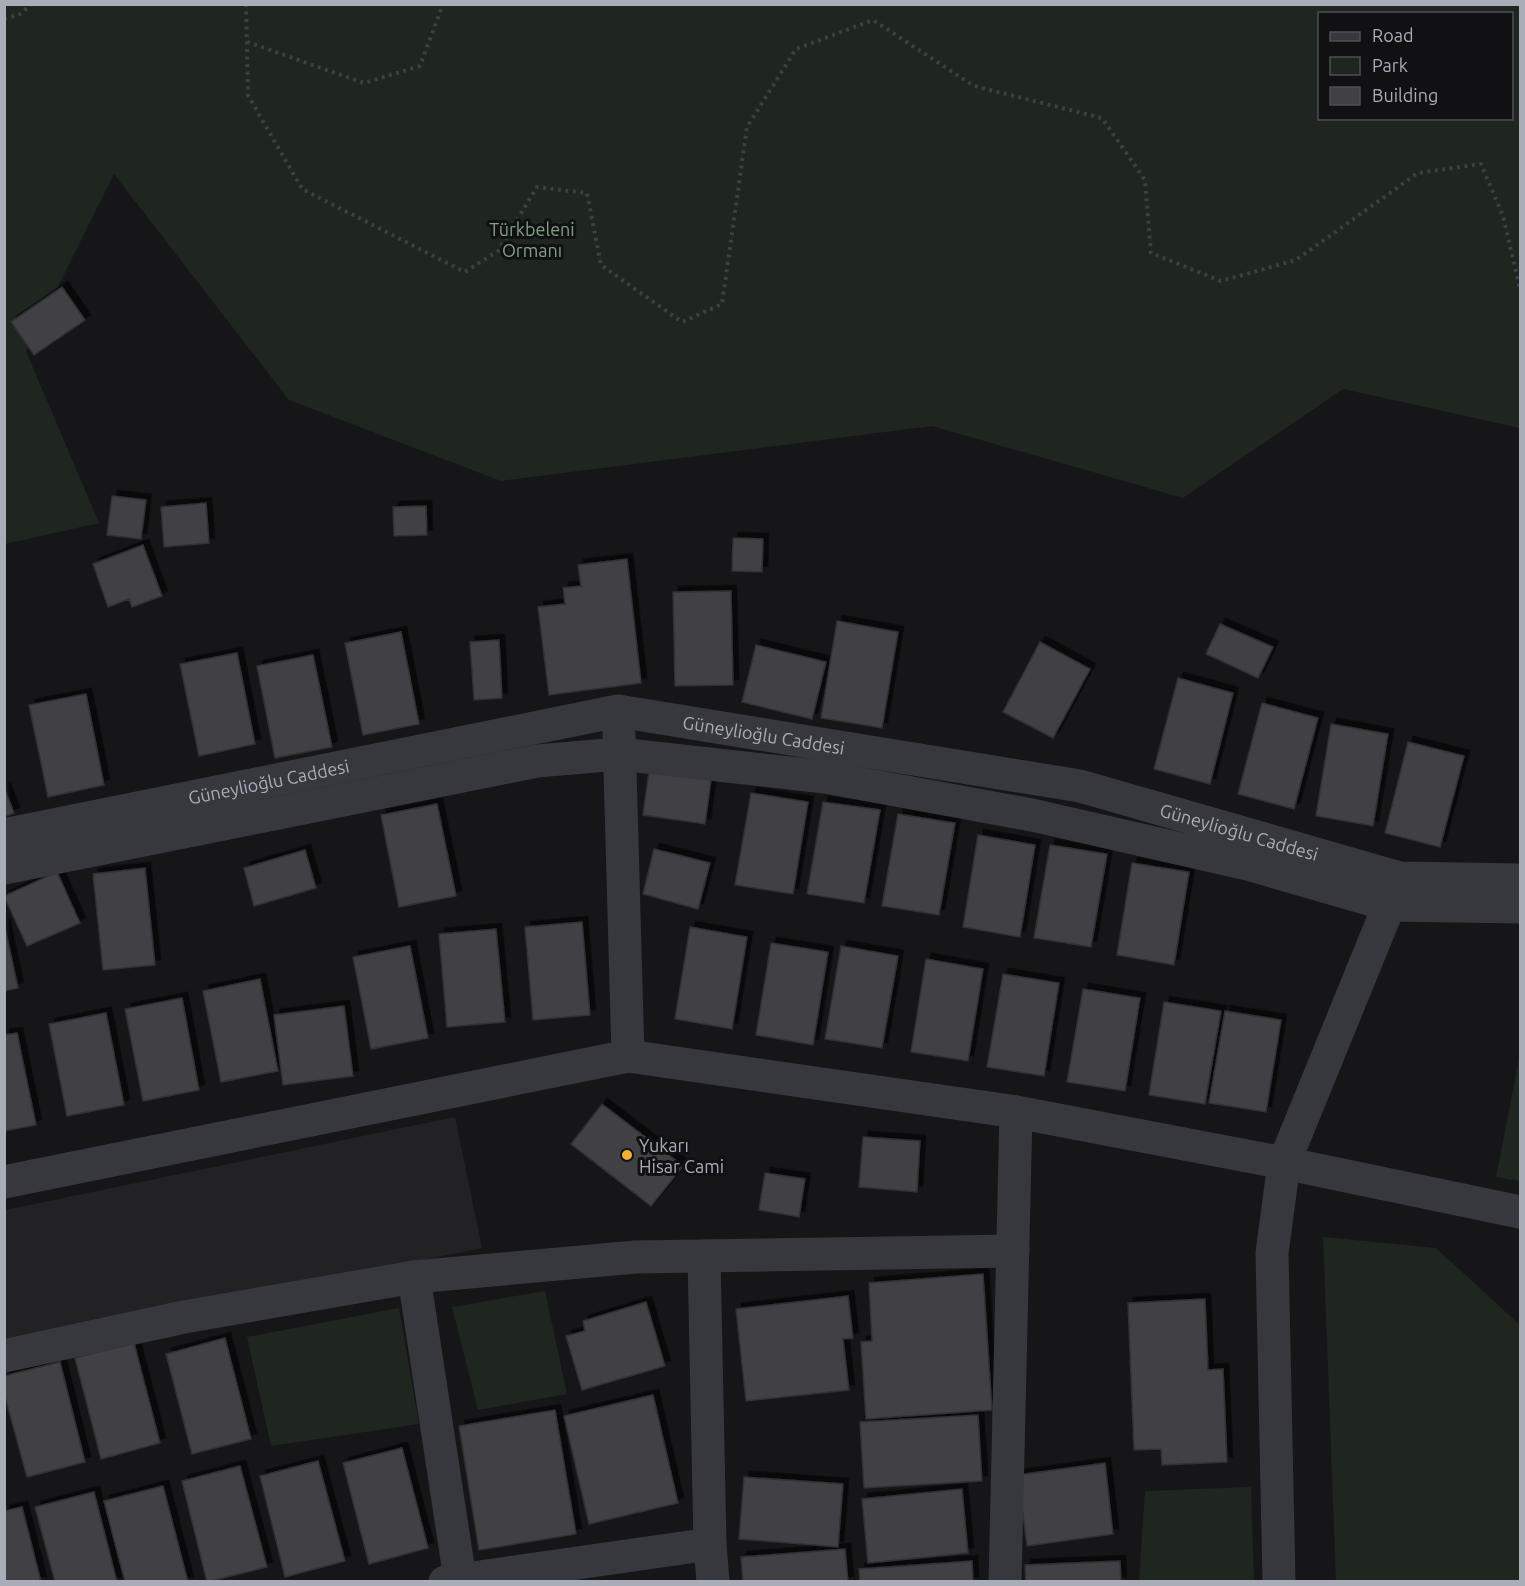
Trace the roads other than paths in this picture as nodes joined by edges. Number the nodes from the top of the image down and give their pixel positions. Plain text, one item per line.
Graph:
1 (618, 711) junction
2 (620, 754) junction
3 (4, 835) edge
4 (4, 868) edge
5 (1521, 880) edge
6 (1394, 892) junction
7 (1521, 907) edge
8 (628, 1056) junction
9 (1016, 1112) junction
10 (1284, 1163) junction
11 (4, 1182) edge
12 (1521, 1212) edge
13 (1013, 1251) junction
14 (704, 1257) junction
15 (414, 1276) junction
16 (4, 1356) edge
17 (710, 1544) junction
18 (452, 1580) edge
19 (712, 1581) edge
20 (1005, 1581) edge
21 (1279, 1581) edge

1 - 2 street
1 - 3 street, Güneylioğlu Caddesi
1 - 6 street, Güneylioğlu Caddesi
2 - 4 street, Güneylioğlu Caddesi
2 - 6 street, Güneylioğlu Caddesi
2 - 8 street
5 - 6 street, Güneylioğlu Caddesi
6 - 7 street, Güneylioğlu Caddesi
6 - 10 street
8 - 9 street
8 - 11 street
9 - 10 street
9 - 13 street
10 - 12 street
10 - 21 street
13 - 14 street
13 - 20 street
14 - 15 street
14 - 17 street
15 - 16 street
15 - 18 street
17 - 18 street
17 - 19 street

